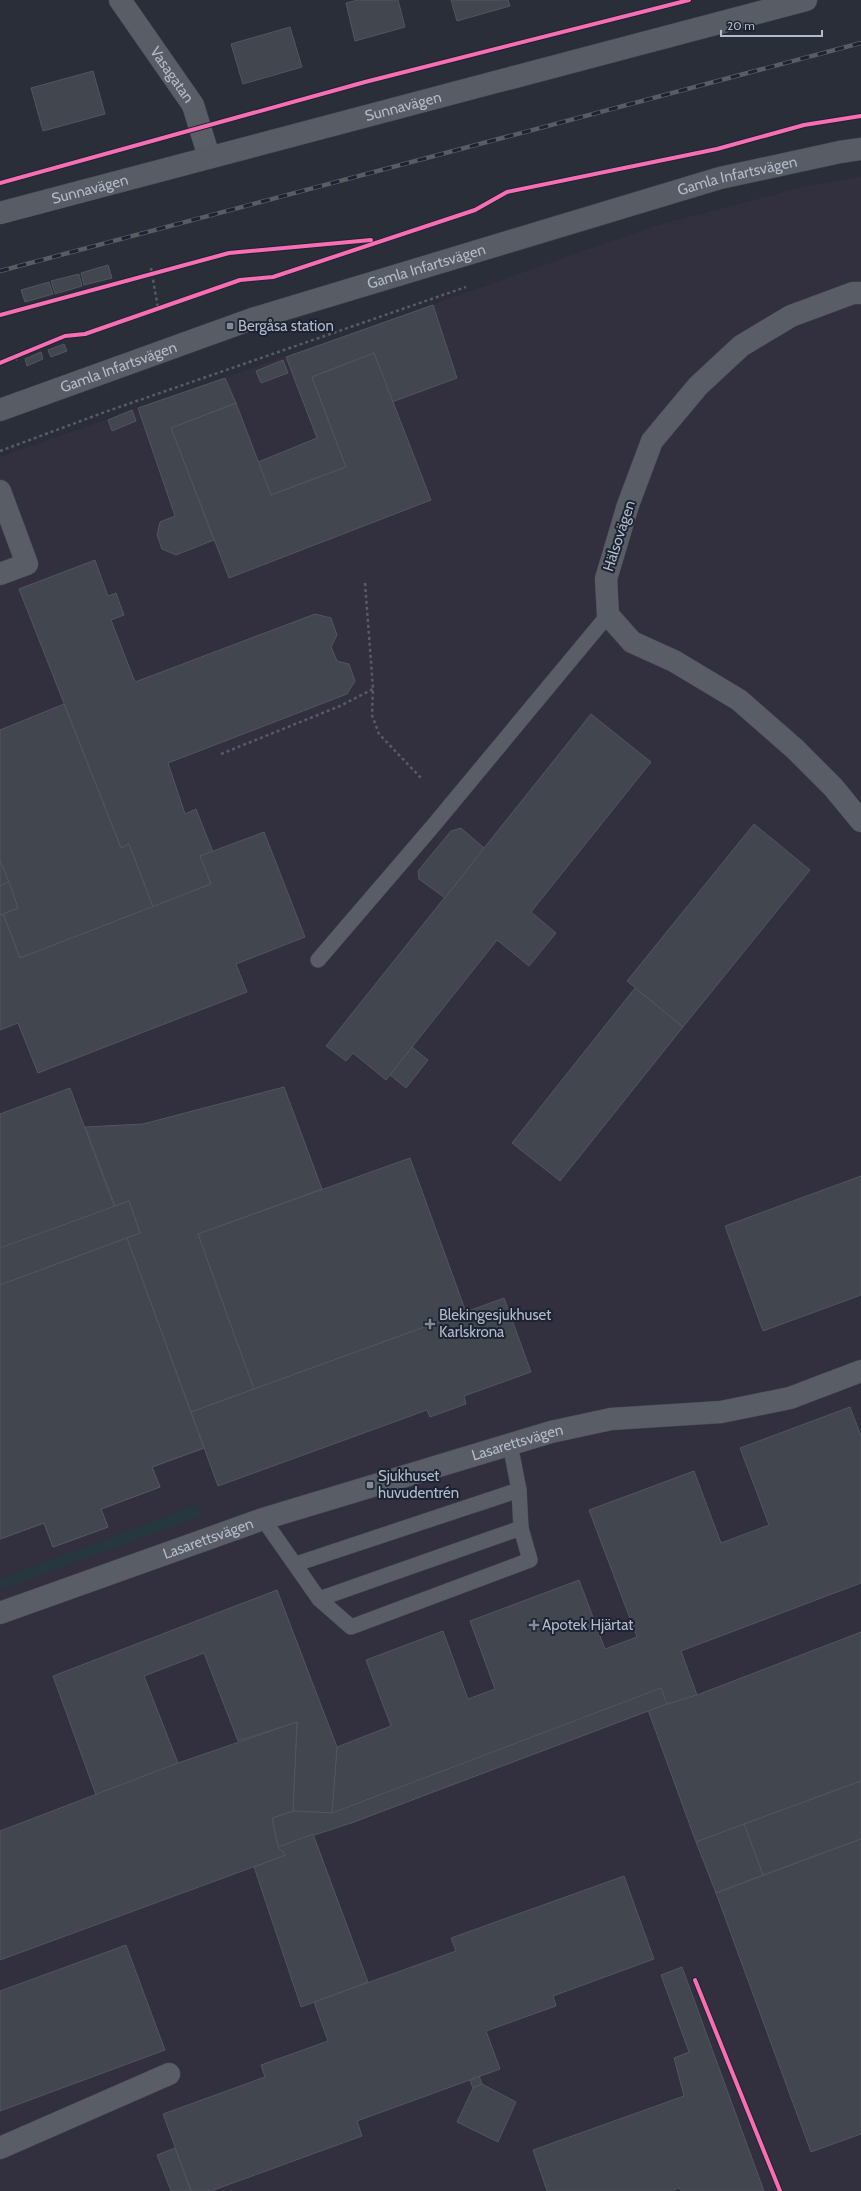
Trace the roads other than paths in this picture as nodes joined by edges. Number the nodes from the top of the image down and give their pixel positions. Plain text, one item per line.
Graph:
1 (120, 0) edge
2 (806, 0) edge
3 (861, 149) edge
4 (209, 157) junction
5 (0, 213) edge
6 (861, 293) edge
7 (0, 410) edge
8 (0, 491) edge
9 (0, 574) edge
10 (608, 615) junction
11 (861, 821) edge
12 (318, 960) dead end
13 (861, 1371) edge
14 (510, 1444) junction
15 (519, 1490) junction
16 (263, 1519) junction
17 (521, 1528) junction
18 (296, 1564) junction
19 (319, 1599) junction
20 (0, 1613) edge
21 (169, 2074) dead end
22 (0, 2148) edge

1 - 4 street, Vasagatan
2 - 4 street, Sunnavägen
3 - 7 street, Gamla Infartsvägen
4 - 5 street, Sunnavägen
6 - 10 street, Hälsovägen
8 - 9 street
10 - 11 street
10 - 12 lane
13 - 14 street, Lasarettsvägen
14 - 15 lane
14 - 16 street, Lasarettsvägen
15 - 17 lane
15 - 18 lane
16 - 18 lane
16 - 20 street, Lasarettsvägen
17 - 19 lane
17 - 19 lane
18 - 19 lane
21 - 22 street

